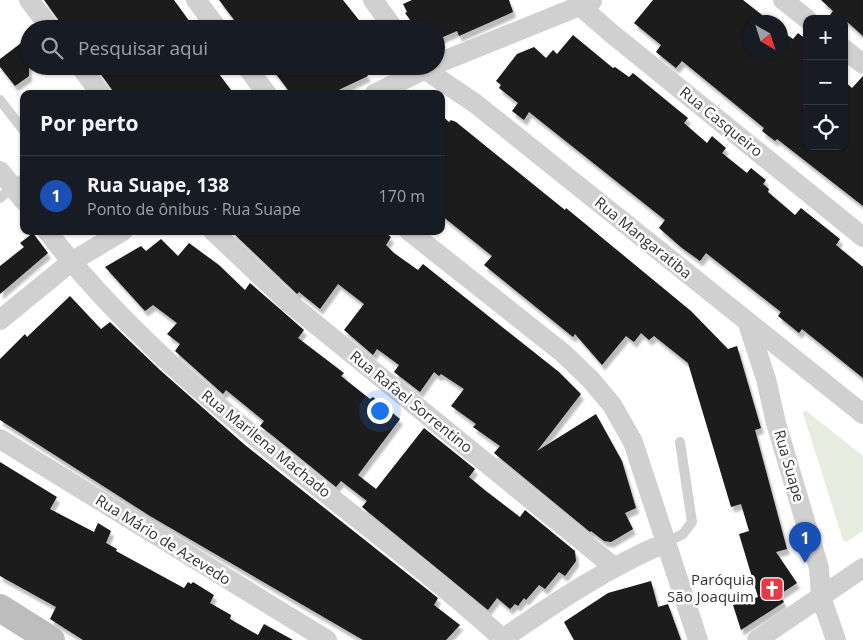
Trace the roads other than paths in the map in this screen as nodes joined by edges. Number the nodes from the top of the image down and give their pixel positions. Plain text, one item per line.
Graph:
1 (29, 0) edge
2 (196, 0) edge
3 (373, 0) edge
4 (783, 0) edge
5 (587, 3) edge
6 (803, 16) edge
7 (44, 20) edge
8 (211, 20) edge
9 (387, 20) edge
10 (848, 52) edge
11 (445, 60) edge
12 (863, 64) edge
13 (87, 75) edge
14 (253, 75) edge
15 (412, 75) edge
16 (438, 75) edge
17 (98, 90) edge
18 (264, 90) edge
19 (382, 90) edge
20 (0, 100) edge
21 (20, 126) edge
22 (0, 171) edge
23 (15, 191) edge
24 (50, 235) edge
25 (116, 235) edge
26 (217, 235) edge
27 (415, 235) edge
28 (863, 237) edge
29 (71, 262) junction
30 (0, 320) edge
31 (748, 321) junction
32 (863, 414) edge
33 (0, 439) edge
34 (680, 442) dead end
35 (665, 543) junction
36 (614, 567) junction
37 (863, 568) edge
38 (821, 598) junction
39 (0, 608) edge
40 (502, 639) edge
41 (51, 640) edge
42 (327, 640) edge
43 (698, 640) edge
44 (757, 640) edge
45 (836, 640) edge

1 - 7 street
2 - 8 street
3 - 9 street
4 - 6 street
5 - 11 street
5 - 28 street, Rua Casqueiro
10 - 12 street
13 - 17 street
14 - 18 street
15 - 19 street
16 - 31 street, Rua Mangaratiba
20 - 21 lane
22 - 23 street
24 - 29 street, Rua Marilena Machado
25 - 29 street
26 - 36 street, Rua Rafael Sorrentino
27 - 35 street
29 - 30 street
29 - 40 street, Rua Marilena Machado
31 - 32 street, Rua Mangaratiba
31 - 38 street, Rua Suape
33 - 42 street, Rua Mário de Azevedo
34 - 35 lane
35 - 36 street
35 - 43 street
36 - 40 street
37 - 38 street
38 - 44 street
38 - 45 street, Rua Suape
39 - 41 street

